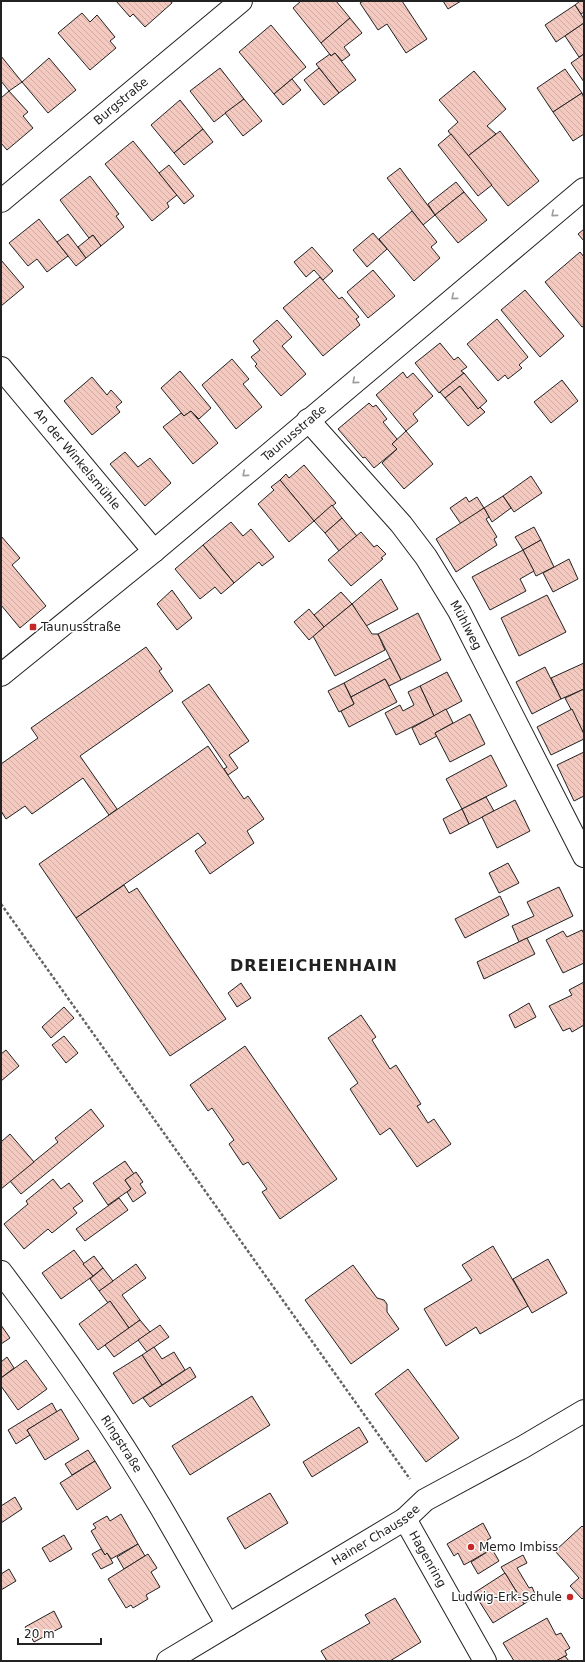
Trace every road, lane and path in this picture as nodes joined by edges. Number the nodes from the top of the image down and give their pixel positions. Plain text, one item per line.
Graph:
1 (241, 1) edge
2 (584, 189) edge
3 (1, 201) edge
4 (1, 368) edge
5 (308, 420) junction
6 (154, 550) junction
7 (1, 675) edge
8 (584, 856) edge
9 (1, 904) edge
10 (1, 1272) edge
11 (584, 1411) edge
12 (424, 1500) junction
13 (404, 1519) junction
14 (228, 1625) junction
15 (168, 1661) edge
16 (485, 1661) edge

1 - 3 street, Burgstraße
2 -> 5 street, Taunusstraße
4 - 6 street, An der Winkelsmühle
5 -> 6 street, Taunusstraße
5 - 8 street, Mühlweg
6 - 7 street, Taunusstraße
9 - 12 path
10 - 14 street, Ringstraße
11 - 12 street, Hainer Chaussee
12 - 13 street, Hainer Chaussee
13 - 14 street, Hainer Chaussee
13 - 16 street, Hagenring
14 - 15 street, Hainer Chaussee

